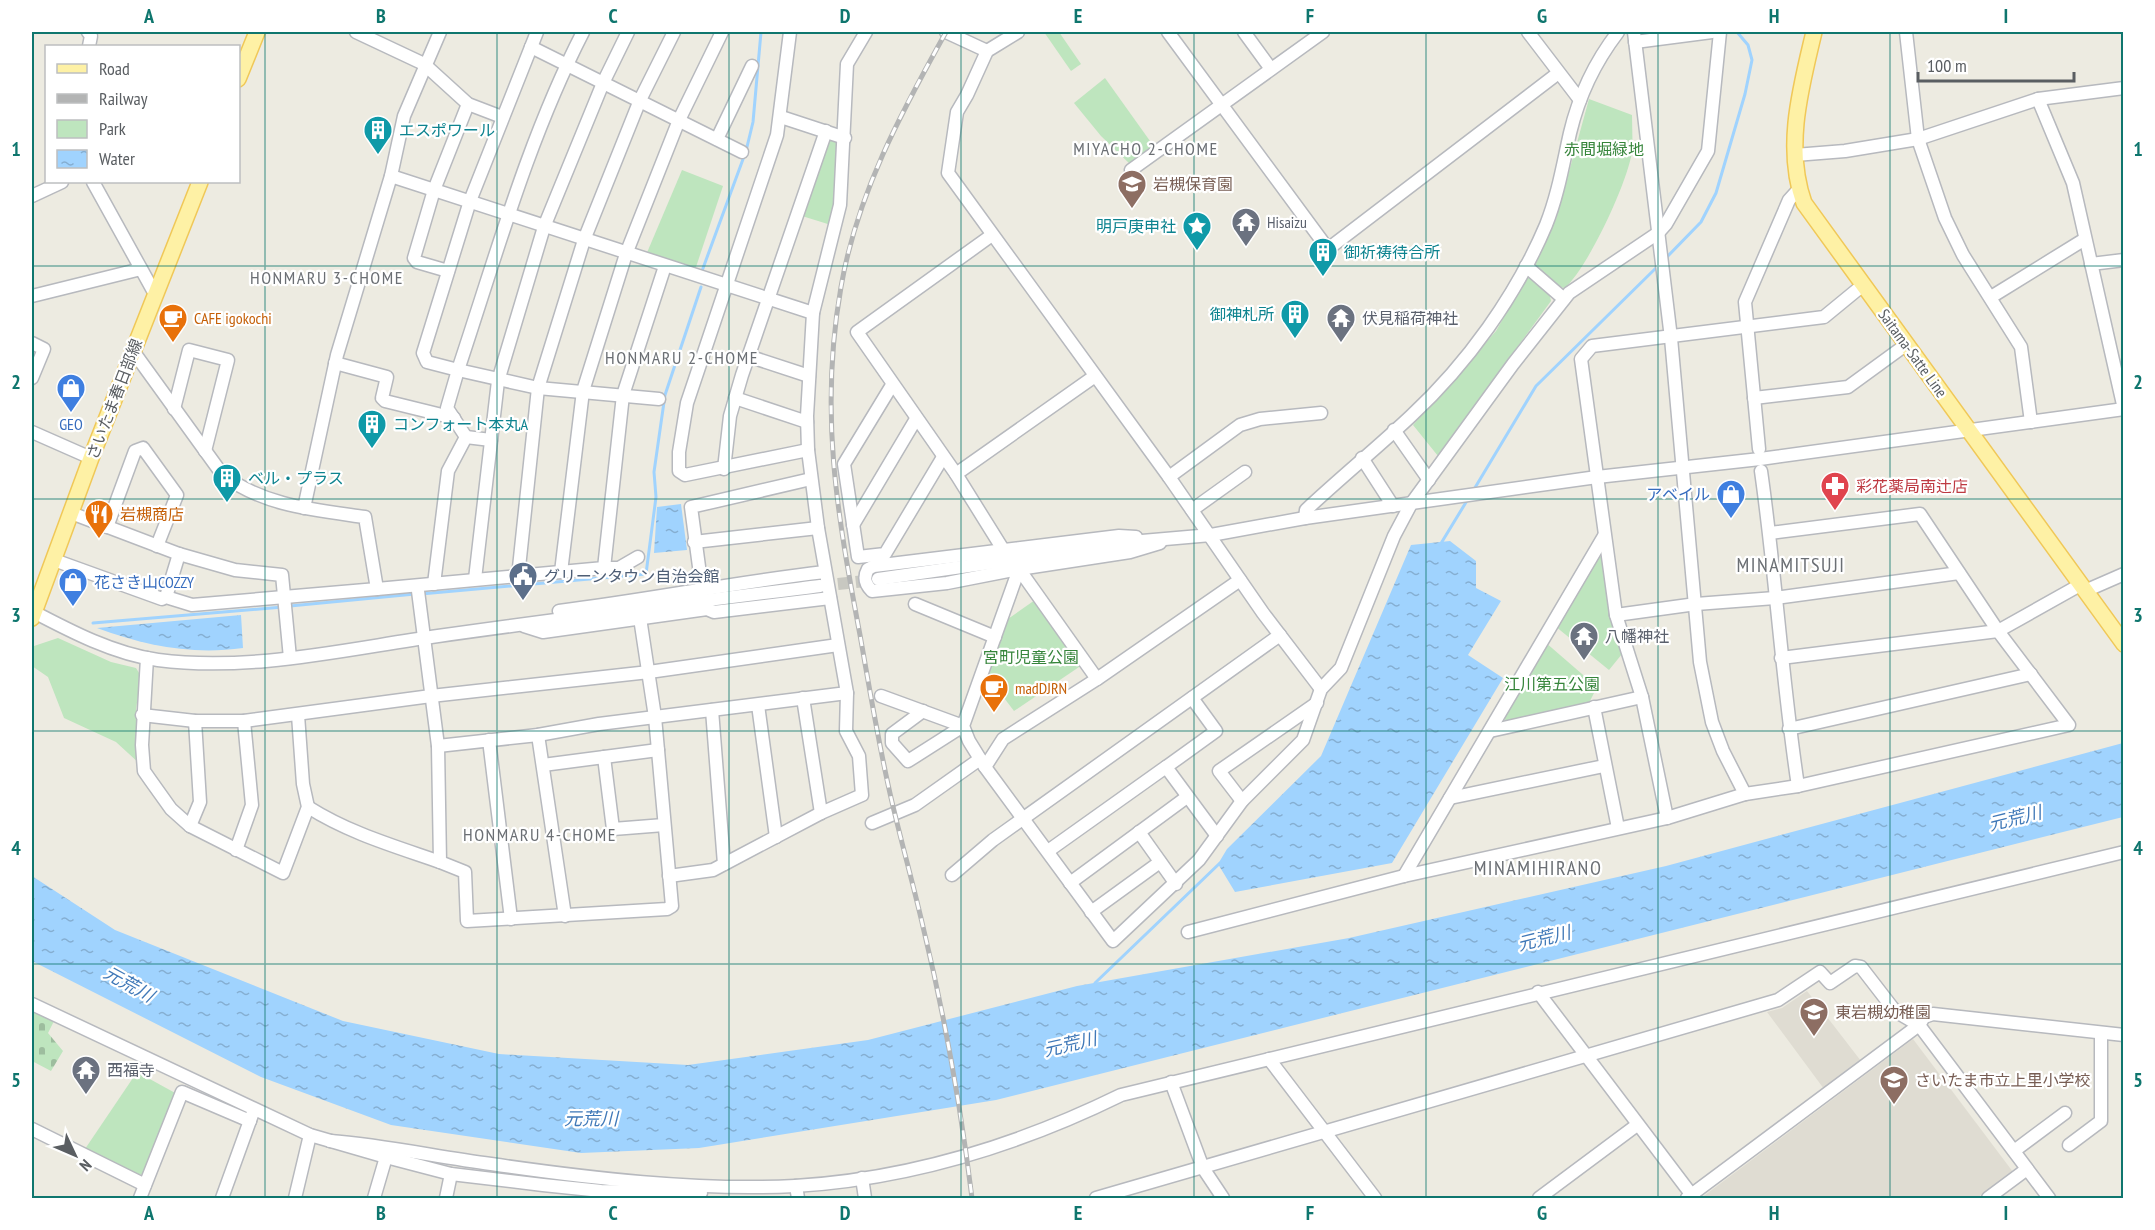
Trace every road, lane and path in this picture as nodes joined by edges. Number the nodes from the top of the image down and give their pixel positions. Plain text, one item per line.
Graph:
1 (257, 32) edge
2 (356, 32) edge
3 (440, 32) edge
4 (537, 32) edge
5 (583, 32) edge
6 (628, 32) edge
7 (674, 32) edge
8 (722, 32) edge
9 (790, 32) edge
10 (866, 32) edge
11 (946, 32) edge
12 (1017, 32) edge
13 (1168, 32) edge
14 (1244, 32) edge
15 (1323, 32) edge
16 (1528, 32) edge
17 (1618, 32) edge
18 (1712, 32) edge
19 (1720, 32) edge
20 (1814, 32) edge
21 (1906, 32) edge
22 (1635, 37) edge
23 (531, 47) junction
24 (987, 51) junction
25 (424, 64) junction
26 (566, 64) junction
27 (752, 66) dead end
28 (1271, 69) junction
29 (240, 74) edge
30 (1557, 74) junction
31 (603, 83) junction
32 (2124, 88) edge
33 (2038, 99) junction
34 (640, 100) junction
35 (1580, 100) junction
36 (468, 104) junction
37 (1223, 105) junction
38 (502, 117) junction
39 (781, 117) junction
40 (679, 120) junction
41 (826, 132) junction
42 (845, 138) junction
43 (717, 139) junction
44 (1918, 139) junction
45 (742, 152) dead end
46 (1795, 155) junction
47 (1131, 170) dead end
48 (391, 176) junction
49 (60, 183) edge
50 (94, 183) edge
51 (200, 183) edge
52 (1799, 189) junction
53 (435, 190) junction
54 (32, 196) edge
55 (470, 201) junction
56 (507, 214) junction
57 (544, 227) junction
58 (1658, 234) junction
59 (992, 235) junction
60 (2085, 239) junction
61 (584, 240) junction
62 (626, 254) junction
63 (2124, 260) edge
64 (2091, 264) junction
65 (665, 266) junction
66 (1526, 266) junction
67 (141, 269) junction
68 (448, 271) junction
69 (727, 284) junction
70 (1863, 285) junction
71 (155, 294) junction
72 (32, 296) edge
73 (1991, 297) junction
74 (1564, 299) junction
75 (769, 300) junction
76 (813, 313) junction
77 (1748, 328) junction
78 (1671, 338) junction
79 (32, 343) edge
80 (1907, 344) junction
81 (133, 351) junction
82 (748, 356) junction
83 (336, 363) junction
84 (458, 370) junction
85 (809, 376) junction
86 (1095, 376) junction
87 (32, 378) edge
88 (498, 381) junction
89 (892, 385) junction
90 (538, 388) junction
91 (583, 392) junction
92 (623, 395) junction
93 (735, 398) junction
94 (1754, 398) junction
95 (659, 399) dead end
96 (174, 409) junction
97 (2124, 409) edge
98 (1321, 413) dead end
99 (454, 418) junction
100 (916, 419) junction
101 (807, 422) junction
102 (2031, 422) junction
103 (1394, 430) junction
104 (1972, 430) junction
105 (32, 434) edge
106 (466, 437) junction
107 (491, 440) junction
108 (1760, 449) dead end
109 (808, 450) junction
110 (205, 451) junction
111 (943, 457) junction
112 (91, 458) junction
113 (1362, 458) junction
114 (1682, 468) junction
115 (724, 469) junction
116 (1761, 471) dead end
117 (1245, 472) dead end
118 (956, 474) junction
119 (1169, 477) junction
120 (1597, 477) junction
121 (811, 478) junction
122 (1429, 480) junction
123 (1411, 504) junction
124 (1393, 506) junction
125 (304, 508) junction
126 (1192, 510) junction
127 (71, 513) junction
128 (1305, 518) junction
129 (853, 525) junction
130 (107, 527) junction
131 (818, 528) junction
132 (1770, 533) junction
133 (1210, 535) junction
134 (1605, 536) junction
135 (1171, 538) junction
136 (1142, 541) junction
137 (694, 543) junction
138 (157, 546) junction
139 (1004, 551) junction
140 (179, 554) junction
141 (638, 557) dead end
142 (54, 560) junction
143 (604, 568) junction
144 (1019, 569) junction
145 (561, 572) junction
146 (825, 572) junction
147 (1959, 573) junction
148 (2124, 574) edge
149 (518, 577) junction
150 (475, 579) junction
151 (878, 579) tunnel mouth
152 (1240, 580) junction
153 (434, 584) junction
154 (820, 586) tunnel mouth
155 (2082, 588) junction
156 (377, 589) junction
157 (702, 589) junction
158 (418, 591) dead end
159 (166, 597) junction
160 (830, 597) junction
161 (1775, 598) junction
162 (1696, 603) junction
163 (285, 604) junction
164 (915, 604) dead end
165 (32, 614) edge
166 (1616, 615) junction
167 (640, 618) junction
168 (513, 625) junction
169 (1998, 631) junction
170 (1280, 635) junction
171 (423, 638) junction
172 (995, 638) junction
173 (2124, 644) edge
174 (838, 645) junction
175 (147, 658) junction
176 (290, 658) junction
177 (1781, 658) junction
178 (649, 672) junction
179 (2031, 674) junction
180 (1097, 679) junction
181 (1322, 689) junction
182 (847, 693) junction
183 (430, 696) junction
184 (881, 696) dead end
185 (1642, 697) junction
186 (803, 698) junction
187 (1192, 698) junction
188 (1317, 703) junction
189 (758, 705) junction
190 (1594, 707) junction
191 (712, 710) junction
192 (923, 711) junction
193 (142, 715) junction
194 (298, 715) junction
195 (655, 717) junction
196 (195, 721) junction
197 (244, 721) junction
198 (963, 726) junction
199 (1789, 729) junction
200 (1490, 731) junction
201 (538, 735) junction
202 (489, 740) junction
203 (438, 746) junction
204 (658, 750) junction
205 (604, 757) junction
206 (983, 763) junction
207 (543, 765) junction
208 (1604, 766) junction
209 (1166, 767) junction
210 (1798, 786) junction
211 (1745, 794) junction
212 (1187, 797) junction
213 (1450, 798) junction
214 (1242, 801) junction
215 (308, 807) junction
216 (821, 813) junction
217 (1667, 818) junction
218 (1024, 819) junction
219 (872, 823) dead end
220 (664, 825) junction
221 (190, 826) junction
222 (1618, 828) junction
223 (1139, 832) junction
224 (1218, 836) junction
225 (776, 837) junction
226 (236, 850) junction
227 (1048, 851) junction
228 (2124, 852) edge
229 (440, 862) junction
230 (1160, 862) junction
231 (724, 864) junction
232 (952, 875) dead end
233 (669, 876) junction
234 (1404, 876) junction
235 (1070, 883) junction
236 (1176, 884) junction
237 (1091, 912) junction
238 (564, 916) junction
239 (511, 919) junction
240 (1188, 932) dead end
241 (1538, 992) junction
242 (32, 1005) edge
243 (1919, 1025) junction
244 (2101, 1034) junction
245 (2124, 1035) edge
246 (1585, 1055) junction
247 (1269, 1059) junction
248 (1171, 1082) junction
249 (254, 1108) junction
250 (2065, 1113) dead end
251 (250, 1120) junction
252 (1637, 1125) junction
253 (32, 1129) edge
254 (1325, 1132) junction
255 (310, 1135) junction
256 (330, 1141) junction
257 (2069, 1144) dead end
258 (2014, 1151) junction
259 (386, 1157) junction
260 (1203, 1168) junction
261 (2027, 1170) junction
262 (451, 1174) junction
263 (862, 1178) junction
264 (145, 1185) junction
265 (796, 1186) junction
266 (726, 1187) junction
267 (754, 1193) edge
268 (601, 1195) edge
269 (707, 1196) edge
270 (1691, 1197) edge
271 (140, 1198) edge
272 (222, 1198) edge
273 (296, 1198) edge
274 (374, 1198) edge
275 (446, 1198) edge
276 (798, 1198) edge
277 (865, 1198) edge
278 (1096, 1198) edge
279 (1223, 1198) edge
280 (1375, 1198) edge
281 (1539, 1198) edge
282 (1988, 1198) edge
283 (2049, 1198) edge

1 - 29 main road
2 - 25 street
3 - 25 street
4 - 23 street
5 - 26 street
6 - 31 street
7 - 34 street
8 - 40 street
9 - 39 street
10 - 42 street
11 - 24 street
12 - 24 street
13 - 37 street
14 - 28 street
15 - 28 street
16 - 30 street
17 - 35 street
18 - 22 street
19 - 58 street
20 - 46 main road, Saitama-Satte Line
21 - 44 street
22 - 58 street
23 - 26 street
23 - 38 street
24 - 59 street
25 - 36 street
25 - 48 street
26 - 31 street
26 - 56 street
27 - 43 street
28 - 37 street
30 - 35 street
30 - 37 street
31 - 34 street
31 - 57 street
32 - 33 street
33 - 44 street
33 - 60 street
34 - 40 street
34 - 61 street
35 - 66 street
36 - 38 street
36 - 53 street
37 - 47 street
38 - 55 street
39 - 41 street
39 - 69 street
40 - 43 street
40 - 62 street
41 - 42 street
41 - 75 street
42 - 76 street
43 - 45 street
44 - 46 street
44 - 73 street
46 - 52 main road, Saitama-Satte Line
48 - 53 street
48 - 83 street
49 - 54 street
50 - 67 street
51 - 71 main road, さいたま春日部線
52 - 70 main road, Saitama-Satte Line
52 - 77 street
53 - 55 street
53 - 68 street
55 - 56 street
55 - 68 street
56 - 57 street
56 - 84 street
57 - 61 street
57 - 88 street
58 - 74 street
58 - 78 street
59 - 86 street
59 - 89 street
60 - 64 street
60 - 73 street
61 - 62 street
61 - 90 street
62 - 65 street
62 - 91 street
63 - 64 street
64 - 97 street
65 - 69 street
65 - 92 street
66 - 74 street
66 - 103 street
67 - 71 street
67 - 72 street
68 - 84 street
69 - 75 street
69 - 115 street
70 - 77 street
70 - 80 main road, Saitama-Satte Line
71 - 81 main road, さいたま春日部線
73 - 102 street
74 - 122 street
75 - 76 street
75 - 82 street
76 - 85 street
77 - 78 street
77 - 94 street
78 - 114 street
78 - 120 street
79 - 87 street
80 - 94 street
80 - 104 main road, Saitama-Satte Line
81 - 96 street
81 - 112 main road, さいたま春日部線
82 - 85 street
82 - 93 street
83 - 99 street
83 - 125 street
84 - 88 street
84 - 99 street
85 - 101 street
86 - 118 street
86 - 119 street
88 - 90 street
88 - 107 street
89 - 100 street
89 - 129 street
90 - 91 street
90 - 149 street
91 - 92 street
91 - 145 street
92 - 95 street
92 - 143 street
93 - 101 street
93 - 115 street
94 - 108 street
96 - 110 street
96 - 110 street
97 - 102 street
98 - 119 street
99 - 106 street
100 - 111 street
100 - 129 street
101 - 109 street
102 - 104 street
103 - 113 street
103 - 122 street
104 - 114 street
104 - 155 main road, Saitama-Satte Line
105 - 112 street
106 - 107 street
106 - 153 street
107 - 150 street
109 - 115 street
109 - 121 street
110 - 125 street
111 - 118 street
111 - 129 street
112 - 127 main road, さいたま春日部線
113 - 124 street
113 - 128 street
114 - 120 street
114 - 162 street
116 - 132 street
117 - 126 street
118 - 139 street
119 - 126 street
120 - 123 street
120 - 134 street
121 - 131 street
121 - 137 street
122 - 123 street
123 - 124 street
123 - 181 street
124 - 128 street
125 - 156 street
126 - 133 street
127 - 130 street
127 - 142 main road, さいたま春日部線
128 - 133 street
130 - 138 street
130 - 138 street
131 - 137 street
131 - 146 street
132 - 147 street
132 - 161 street
133 - 135 street
133 - 152 street
134 - 166 street
134 - 200 street
135 - 136 street
135 - 144 street
136 - 139 street
136 - 151 street
137 - 157 street
138 - 140 street
139 - 144 street
140 - 159 street
140 - 163 street
141 - 143 street
142 - 159 street
142 - 165 main road, さいたま春日部線
143 - 145 street
144 - 172 street
144 - 180 street
145 - 149 street
146 - 157 street
146 - 160 street
147 - 161 street
147 - 169 street
148 - 155 street
149 - 150 street
150 - 153 street
152 - 170 street
152 - 180 street
153 - 156 street
154 - 168 street
155 - 169 street
155 - 173 main road, Saitama-Satte Line
156 - 163 street
157 - 168 street
158 - 171 street
159 - 163 street
160 - 167 street
160 - 174 street
161 - 162 street
161 - 177 street
162 - 166 street
162 - 211 street
163 - 176 street
164 - 172 street
165 - 175 street
166 - 185 street
167 - 168 street
167 - 178 street
168 - 171 street
169 - 177 street
169 - 179 street
170 - 181 street
170 - 187 street
171 - 176 street
171 - 183 street
172 - 198 street
174 - 178 street
174 - 182 street
175 - 176 street
175 - 193 street
177 - 199 street
178 - 183 street
178 - 195 street
179 - 199 street
179 - 210 street
180 - 206 street
181 - 188 street
182 - 186 street
182 - 216 street
183 - 194 street
183 - 203 street
184 - 192 street
185 - 190 street
185 - 217 street
186 - 189 street
186 - 216 street
187 - 209 street
187 - 218 street
188 - 214 street
188 - 214 street
189 - 191 street
189 - 225 street
190 - 200 street
190 - 208 street
191 - 195 street
191 - 231 street
192 - 198 street
192 - 198 street
193 - 196 street
193 - 221 street
194 - 197 street
194 - 215 street
195 - 201 street
195 - 204 street
196 - 197 street
196 - 221 street
197 - 226 street
198 - 206 street
199 - 210 street
200 - 213 street
201 - 202 street
201 - 207 street
202 - 203 street
202 - 239 street
203 - 229 street
204 - 205 street
204 - 220 street
205 - 207 street
205 - 220 street
206 - 218 street
206 - 219 street
207 - 238 street
208 - 213 street
208 - 222 street
209 - 212 street
209 - 227 street
210 - 211 street
211 - 217 street
212 - 223 street
212 - 224 street
213 - 234 street
214 - 224 street
215 - 226 street
215 - 229 street
216 - 225 street
217 - 222 street
218 - 227 street
218 - 232 street
220 - 233 street
221 - 226 street
222 - 234 street
223 - 230 street
223 - 235 street
224 - 236 street
225 - 231 street
227 - 235 street
228 - 241 street
229 - 239 street
230 - 236 street
230 - 237 street
231 - 233 street
233 - 238 street
234 - 240 street
235 - 237 street
236 - 237 street
238 - 239 street
241 - 246 street
241 - 247 street
242 - 249 street
243 - 244 street
243 - 246 street
243 - 258 street
243 - 270 street
244 - 245 street
244 - 257 street
246 - 252 street
246 - 254 street
247 - 248 street
247 - 254 street
248 - 260 street
248 - 263 street
249 - 251 street
249 - 255 street
250 - 258 street
251 - 264 street
251 - 272 street
252 - 270 street
252 - 281 street
253 - 264 street
254 - 260 street
254 - 280 street
255 - 256 street
255 - 273 street
256 - 259 street
256 - 266 street
258 - 261 street
259 - 262 street
259 - 274 street
260 - 278 street
260 - 279 street
261 - 282 street
261 - 283 street
262 - 268 street
262 - 275 street
263 - 265 street
263 - 277 street
264 - 271 street
265 - 267 street
265 - 276 street
266 - 267 street
266 - 269 street
268 - 269 street

